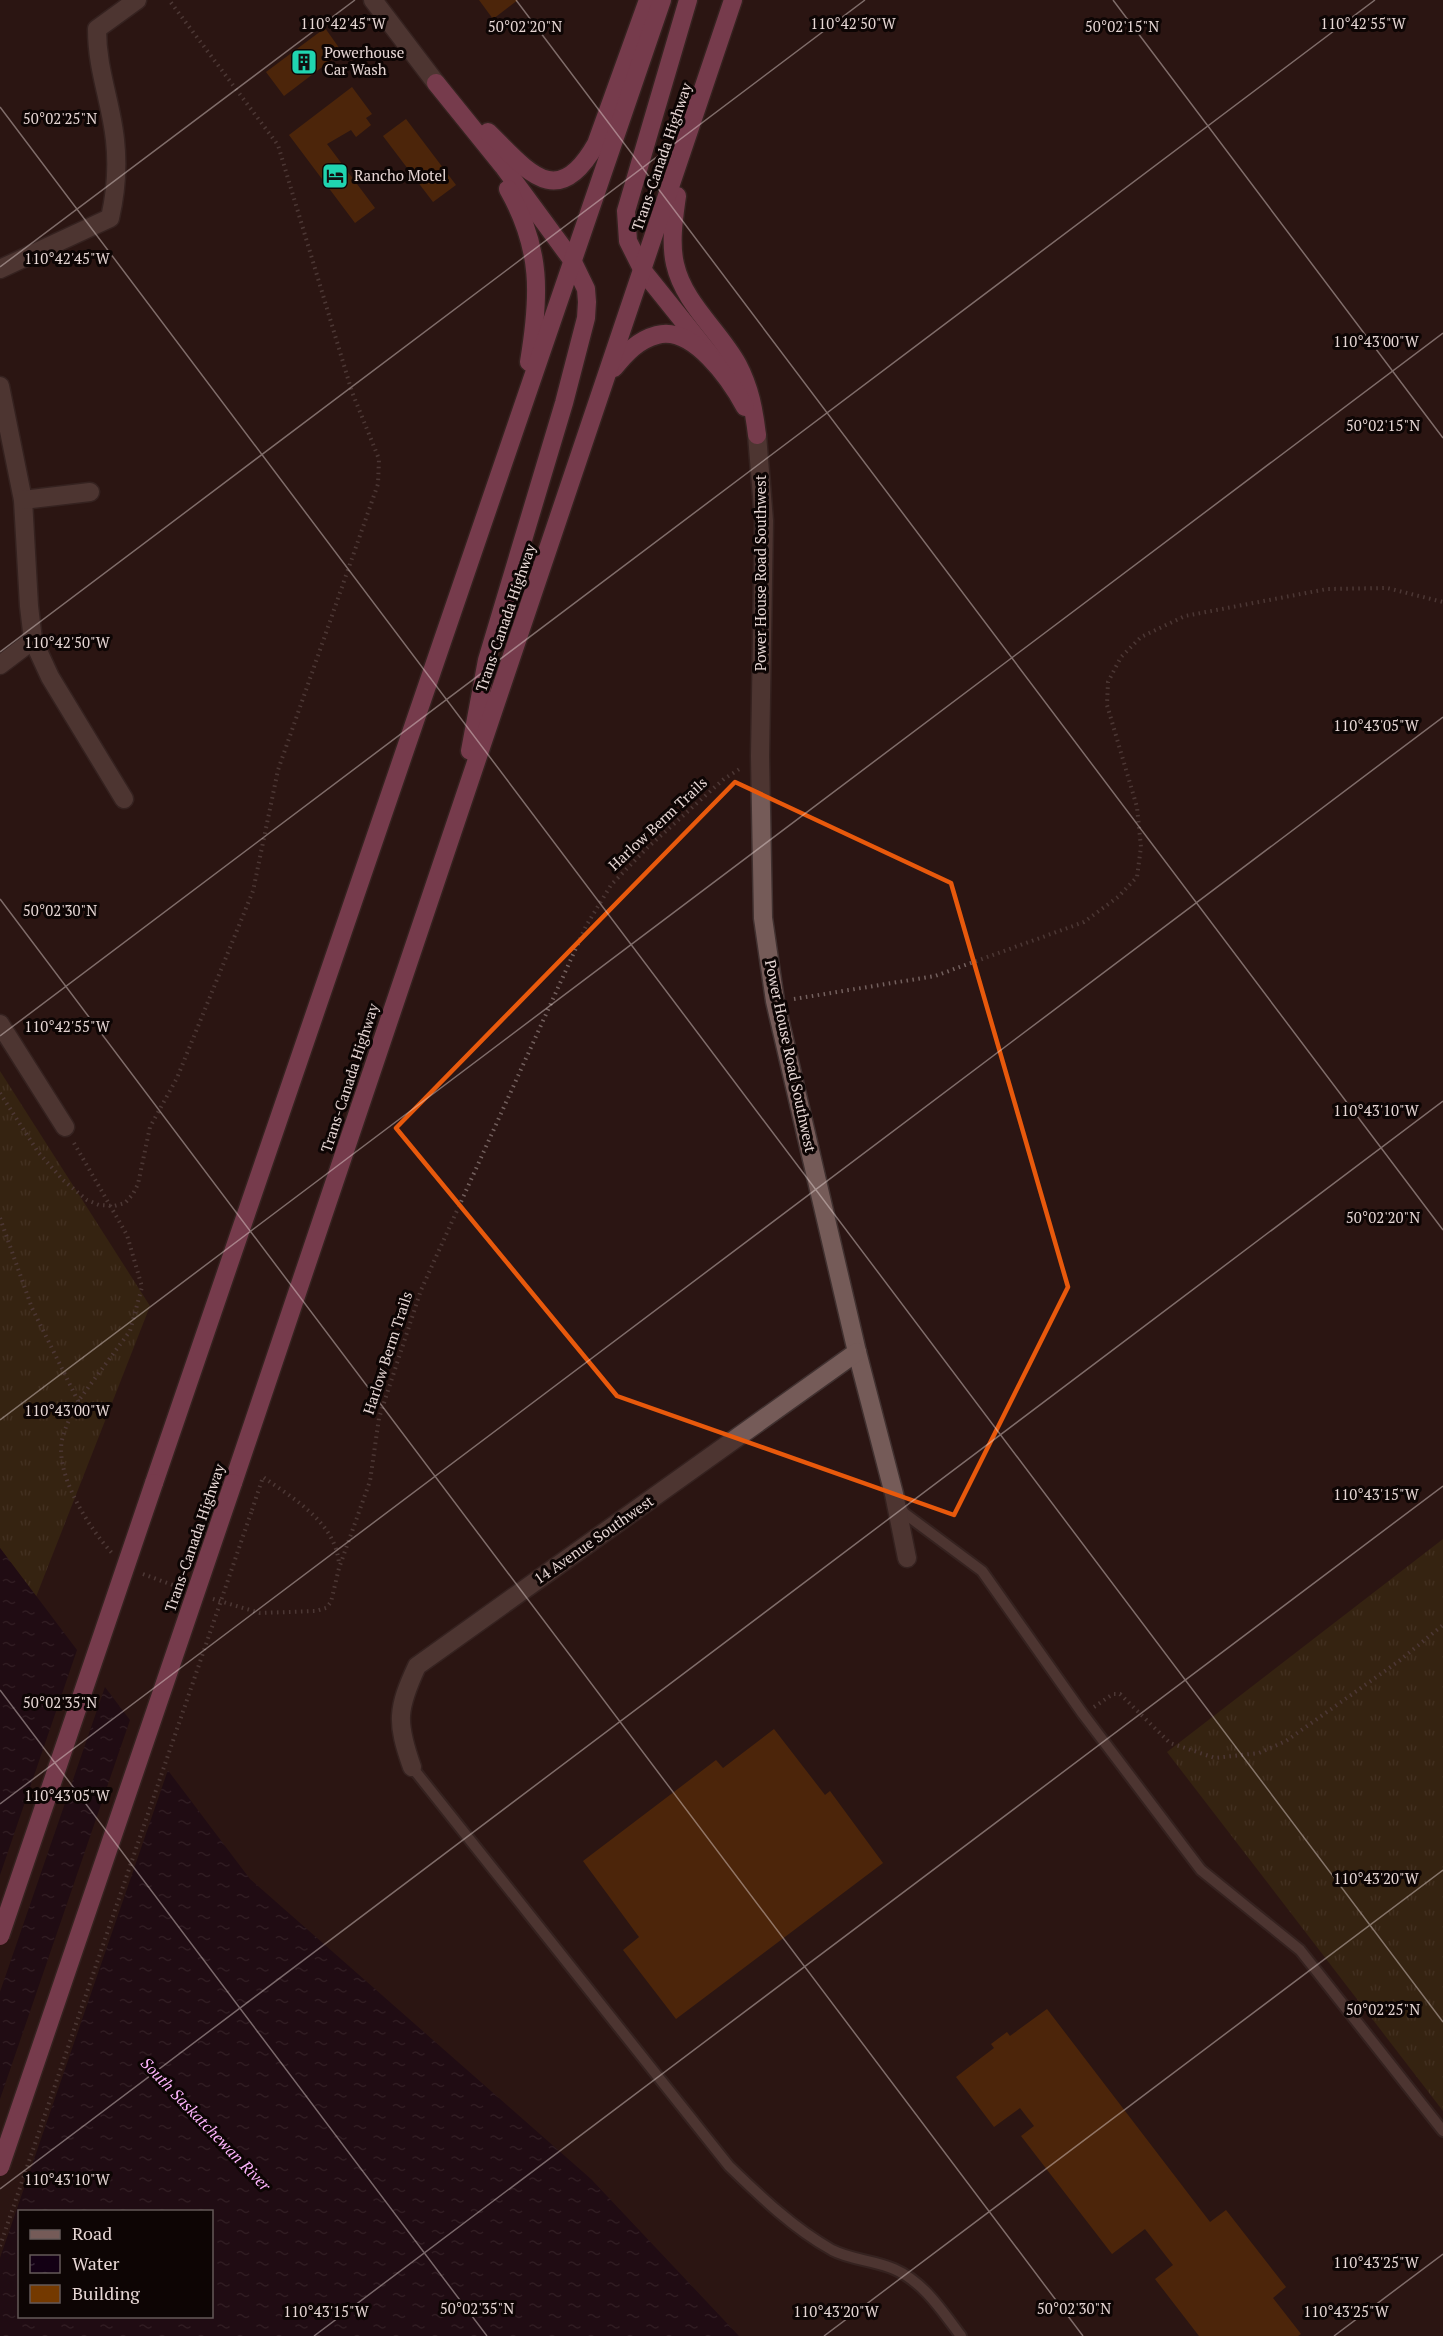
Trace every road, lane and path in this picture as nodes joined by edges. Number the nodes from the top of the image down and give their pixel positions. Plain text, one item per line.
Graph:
1 (137, 0) edge
2 (169, 0) edge
3 (373, 0) edge
4 (648, 0) edge
5 (662, 0) edge
6 (688, 0) edge
7 (734, 0) edge
8 (436, 83) junction
9 (682, 154) junction
10 (572, 260) junction
11 (0, 269) edge
12 (643, 271) junction
13 (724, 372) junction
14 (608, 373) junction
15 (0, 386) edge
16 (520, 417) junction
17 (757, 435) junction
18 (90, 492) dead end
19 (24, 500) junction
20 (1443, 602) edge
21 (33, 640) junction
22 (0, 665) edge
23 (760, 756) junction
24 (124, 799) dead end
25 (459, 811) junction
26 (775, 1001) junction
27 (0, 1024) edge
28 (0, 1093) edge
29 (65, 1127) joint
30 (111, 1206) junction
31 (0, 1218) edge
32 (857, 1353) junction
33 (78, 1401) junction
34 (894, 1494) junction
35 (117, 1558) dead end
36 (907, 1558) dead end
37 (339, 1568) junction
38 (136, 1571) dead end
39 (184, 1589) dead end
40 (207, 1597) dead end
41 (1443, 1625) edge
42 (1083, 1714) junction
43 (412, 1767) joint
44 (0, 1936) edge
45 (1443, 2131) edge
46 (0, 2167) edge
47 (0, 2246) edge
48 (961, 2336) edge

1 - 11 street
2 - 30 path
3 - 8 street
4 - 8 highway
5 - 10 highway
6 - 12 highway
7 - 9 highway, Trans-Canada Highway
8 - 10 highway
8 - 16 highway
9 - 12 highway, Trans-Canada Highway
9 - 17 highway
10 - 16 highway
10 - 25 highway
12 - 13 highway
12 - 14 highway, Trans-Canada Highway
13 - 14 highway
13 - 17 highway
14 - 25 highway, Trans-Canada Highway
15 - 19 street
16 - 44 highway, bridge
17 - 23 street, Power House Road Southwest
18 - 19 street
19 - 21 street
20 - 26 path
21 - 22 street
21 - 24 street
23 - 26 street, Power House Road Southwest
23 - 37 path, Harlow Berm Trails
25 - 46 highway, Trans-Canada Highway, bridge
26 - 32 street, Power House Road Southwest
27 - 29 street
28 - 30 path
29 - 30 path
30 - 33 path
31 - 33 path
32 - 34 street, Power House Road Southwest
32 - 43 street, 14 Avenue Southwest
33 - 35 path
34 - 36 street, Power House Road Southwest
34 - 42 lane
37 - 40 path, Harlow Berm Trails
37 - 47 path, bridge
38 - 39 path
41 - 42 path
42 - 45 lane
43 - 48 lane

